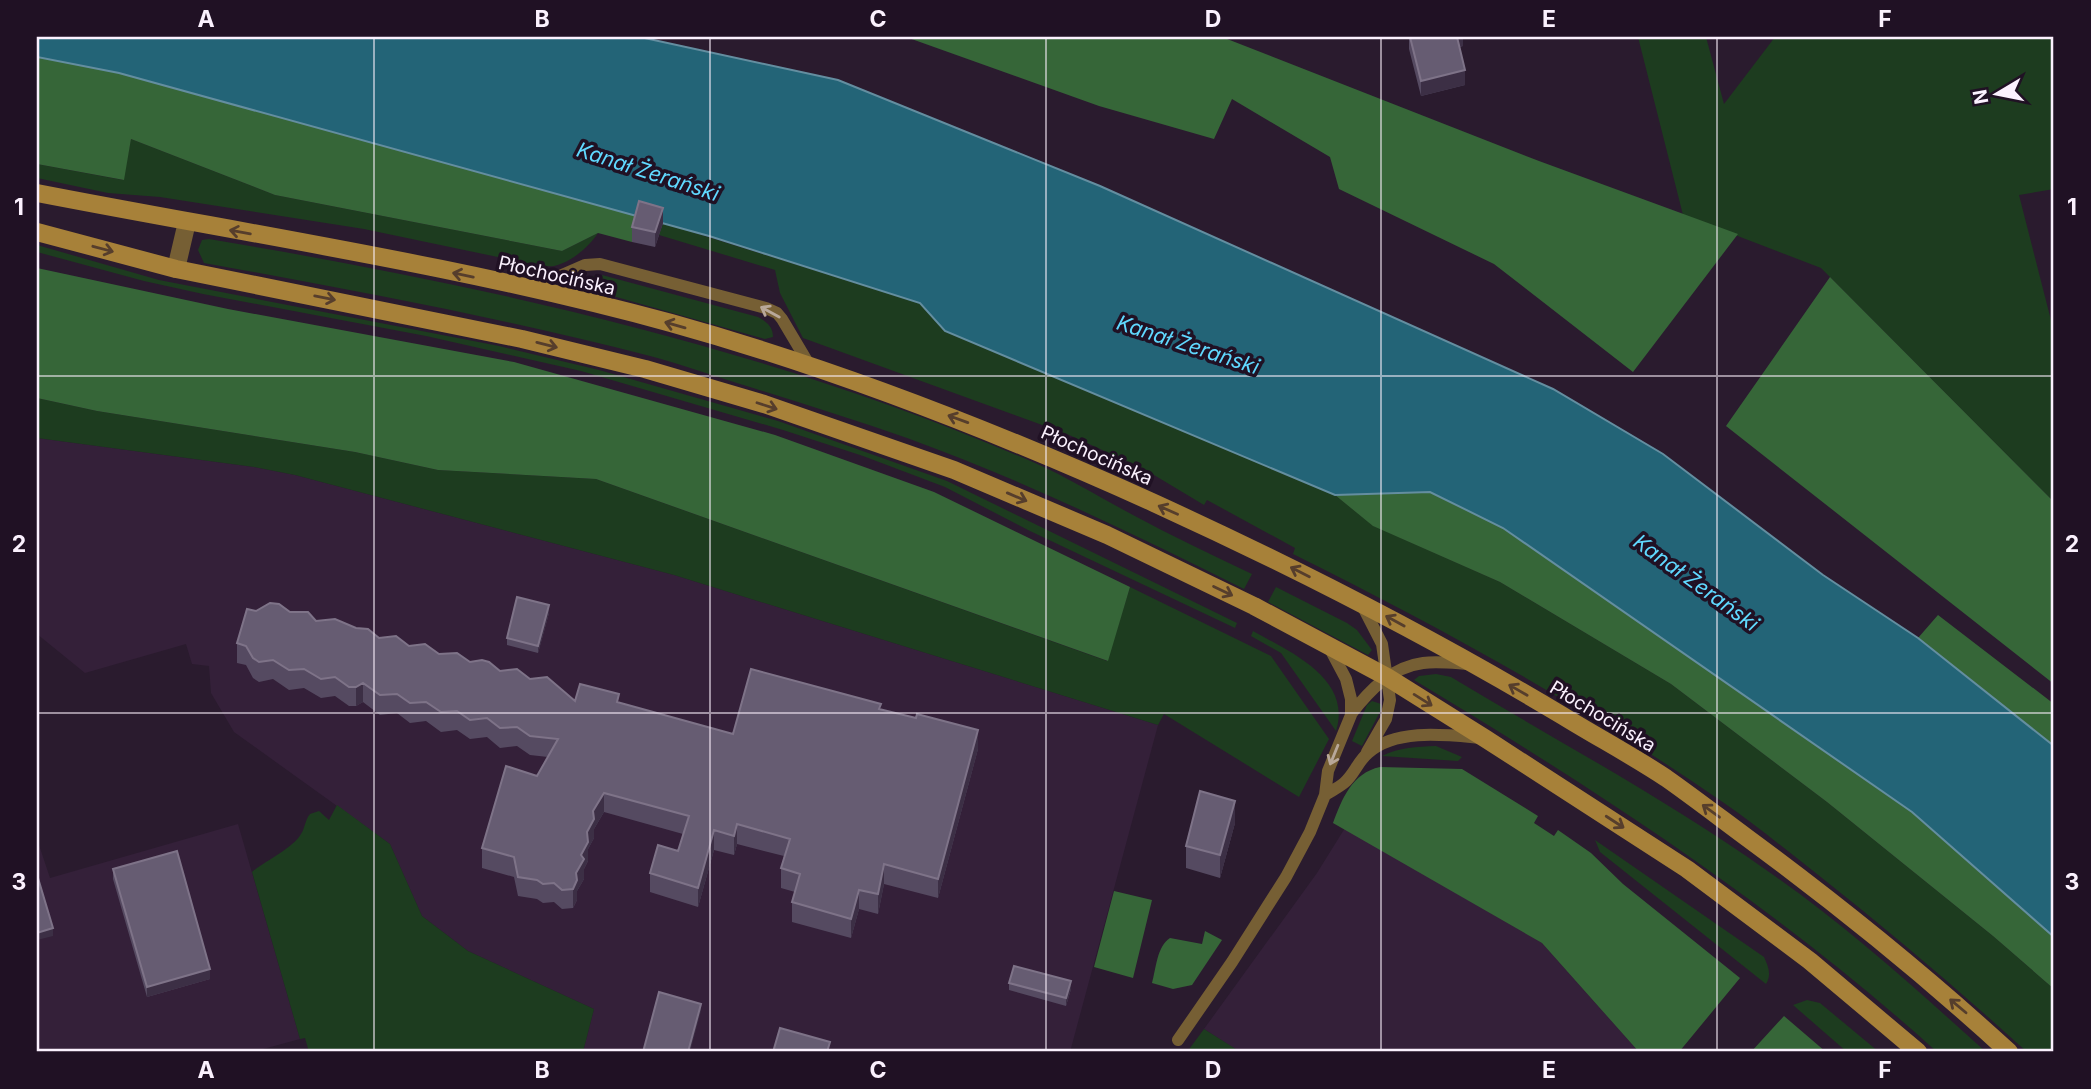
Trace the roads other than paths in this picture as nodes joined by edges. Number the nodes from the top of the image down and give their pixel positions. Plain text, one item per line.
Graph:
1 (37, 193) edge
2 (187, 222) junction
3 (37, 232) edge
4 (176, 269) junction
5 (530, 289) junction
6 (810, 366) junction
7 (1361, 603) junction
8 (1328, 646) junction
9 (1472, 664) junction
10 (1387, 677) junction
11 (1351, 715) junction
12 (1486, 739) junction
13 (1365, 755) junction
14 (1325, 796) junction
15 (1178, 1040) dead end
16 (1918, 1052) edge
17 (2009, 1052) edge

1 - 2 main road, Płochocińska
2 - 4 street
5 -> 2 main road, Płochocińska
3 -> 4 main road
4 -> 8 main road
6 -> 5 main road, Płochocińska
6 -> 5 lane
7 -> 6 main road, Płochocińska
9 -> 7 main road, Płochocińska
7 - 10 lane
8 - 10 main road
8 - 11 lane
9 - 10 lane
17 -> 9 main road, Płochocińska
10 - 11 lane
10 -> 12 main road
10 - 13 lane
11 -> 14 lane
12 - 13 lane
12 -> 16 main road
13 - 14 lane
14 - 15 lane

